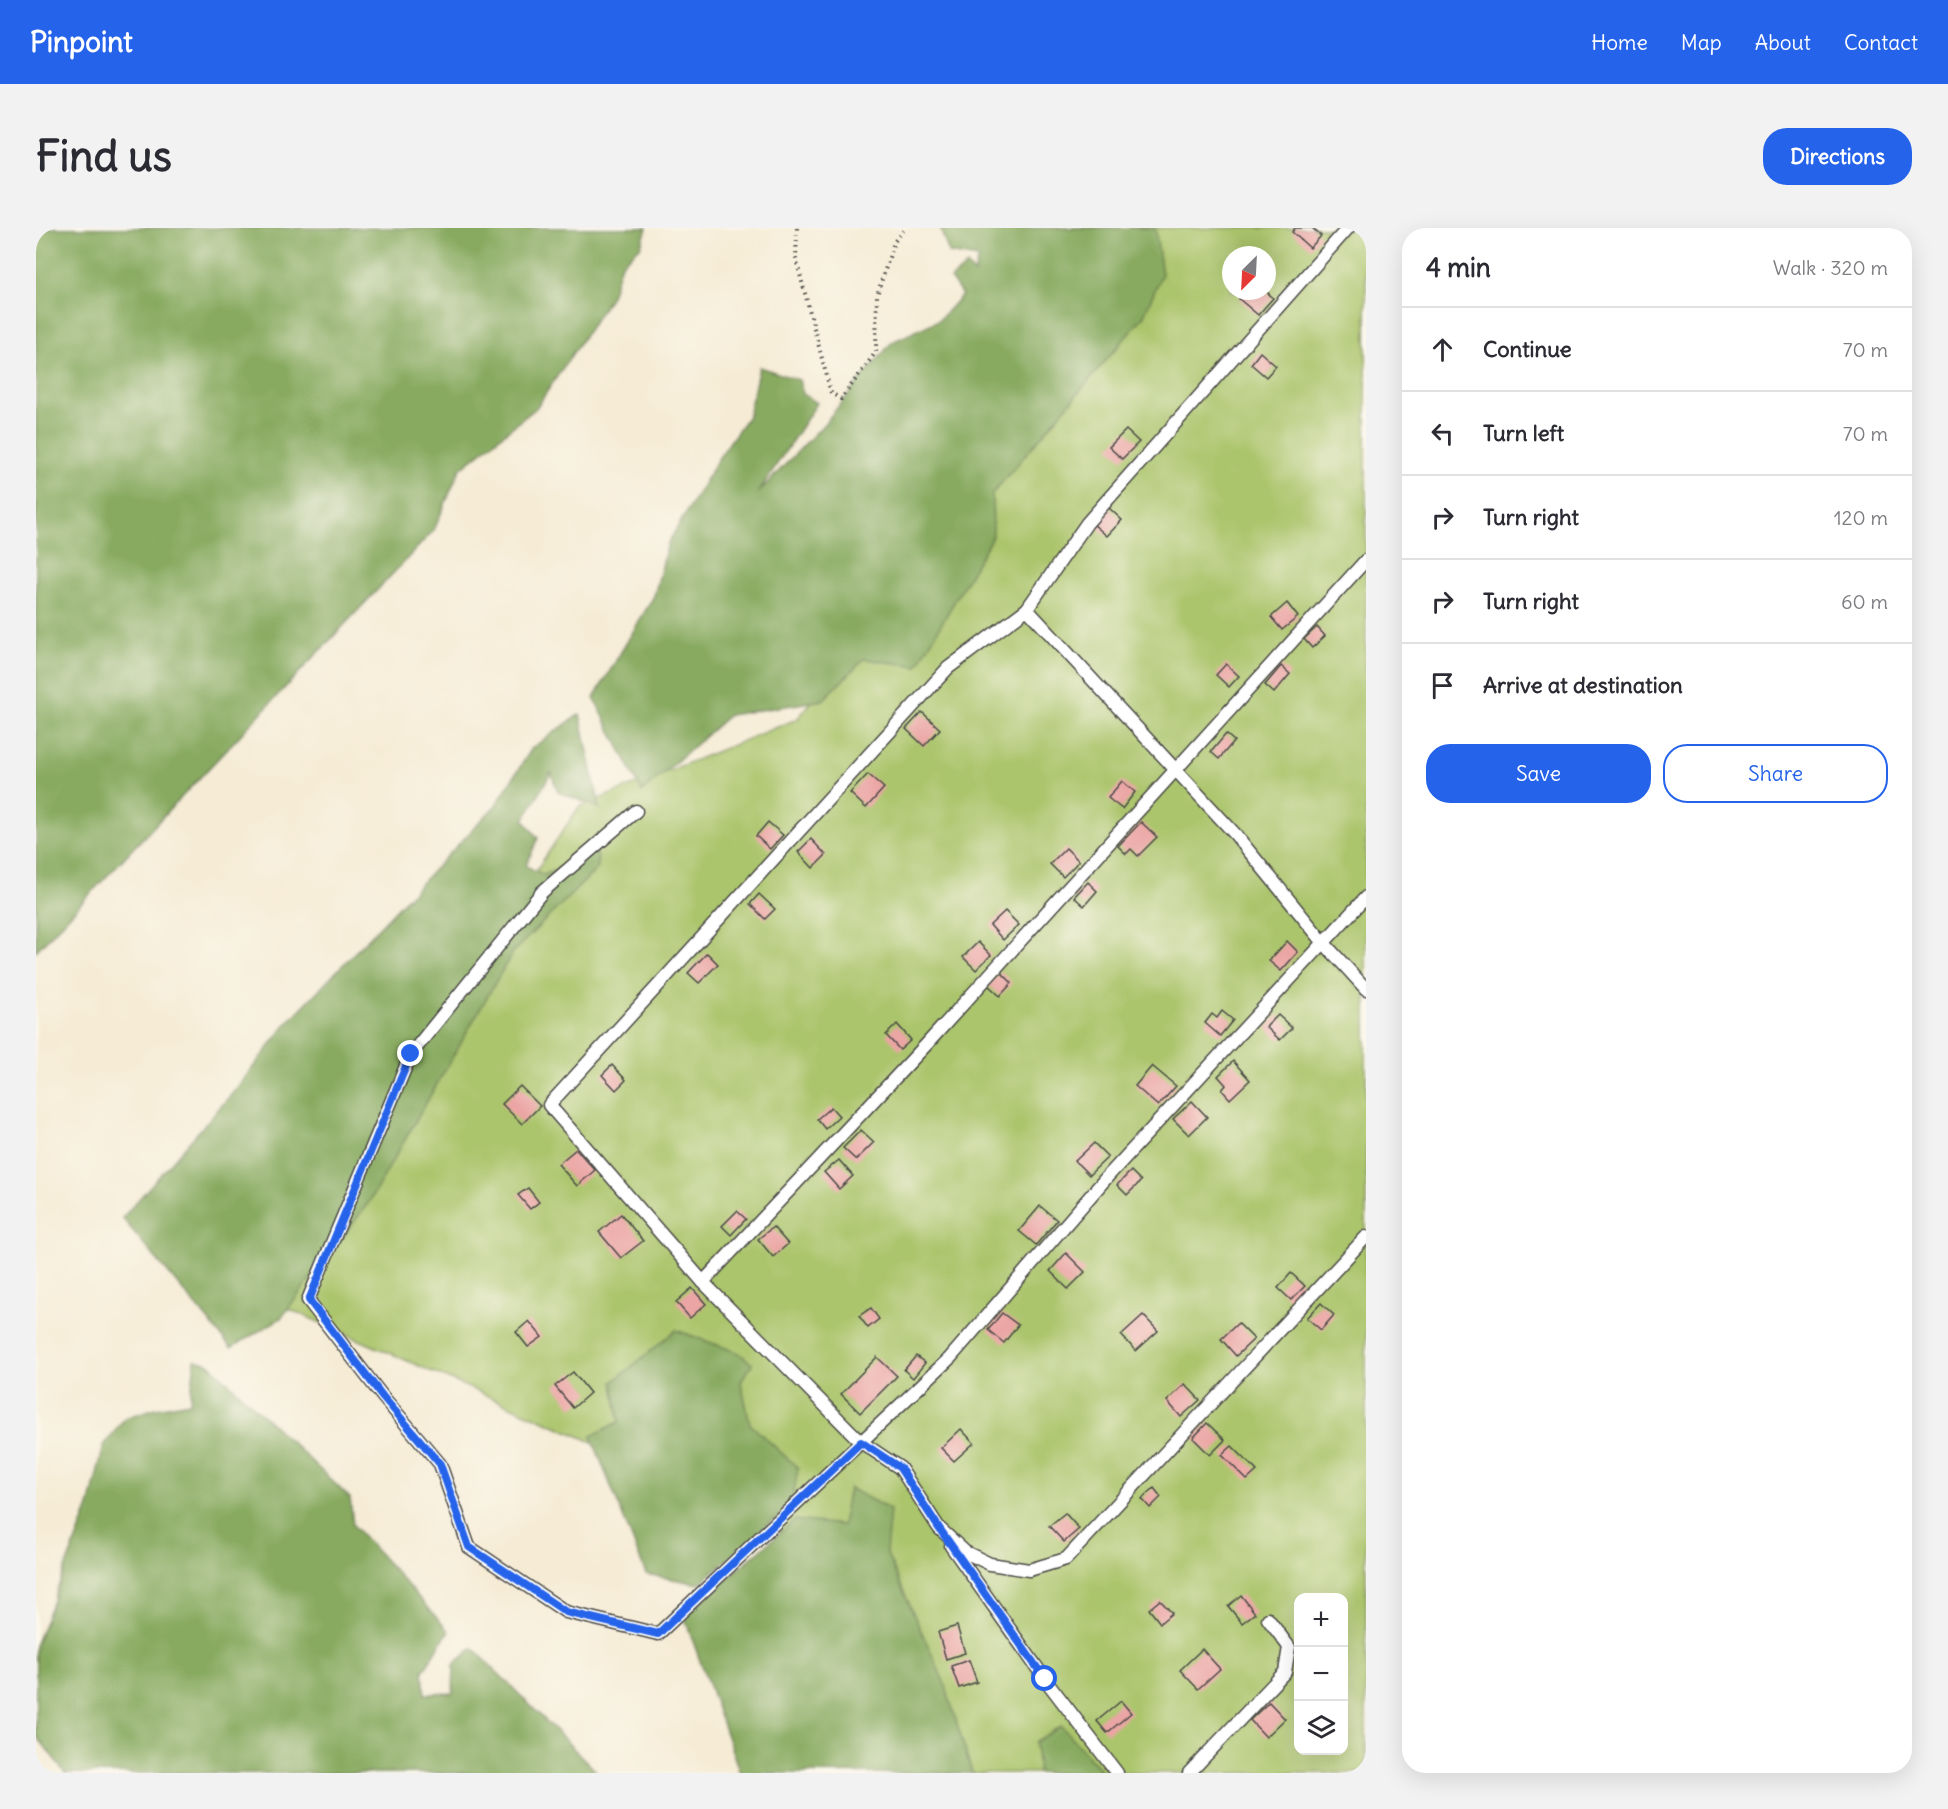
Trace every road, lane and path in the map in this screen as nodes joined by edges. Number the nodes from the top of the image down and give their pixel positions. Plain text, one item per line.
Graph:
1 (797, 228) edge
2 (905, 228) edge
3 (1348, 228) edge
4 (1366, 560) edge
5 (1027, 609) junction
6 (1175, 770) junction
7 (636, 811) dead end
8 (1366, 897) edge
9 (1324, 943) junction
10 (1366, 989) edge
11 (1366, 1237) edge
12 (703, 1282) junction
13 (861, 1442) junction
14 (939, 1528) junction
15 (1268, 1619) dead end
16 (1117, 1773) edge
17 (1189, 1773) edge

1 - 2 path
3 - 5 lane
4 - 6 lane
5 - 6 lane
5 - 12 lane
6 - 9 lane
6 - 12 lane
7 - 13 lane
8 - 9 lane
9 - 10 lane
9 - 13 lane
11 - 14 lane
12 - 13 lane
13 - 14 lane
14 - 16 lane
15 - 17 lane

